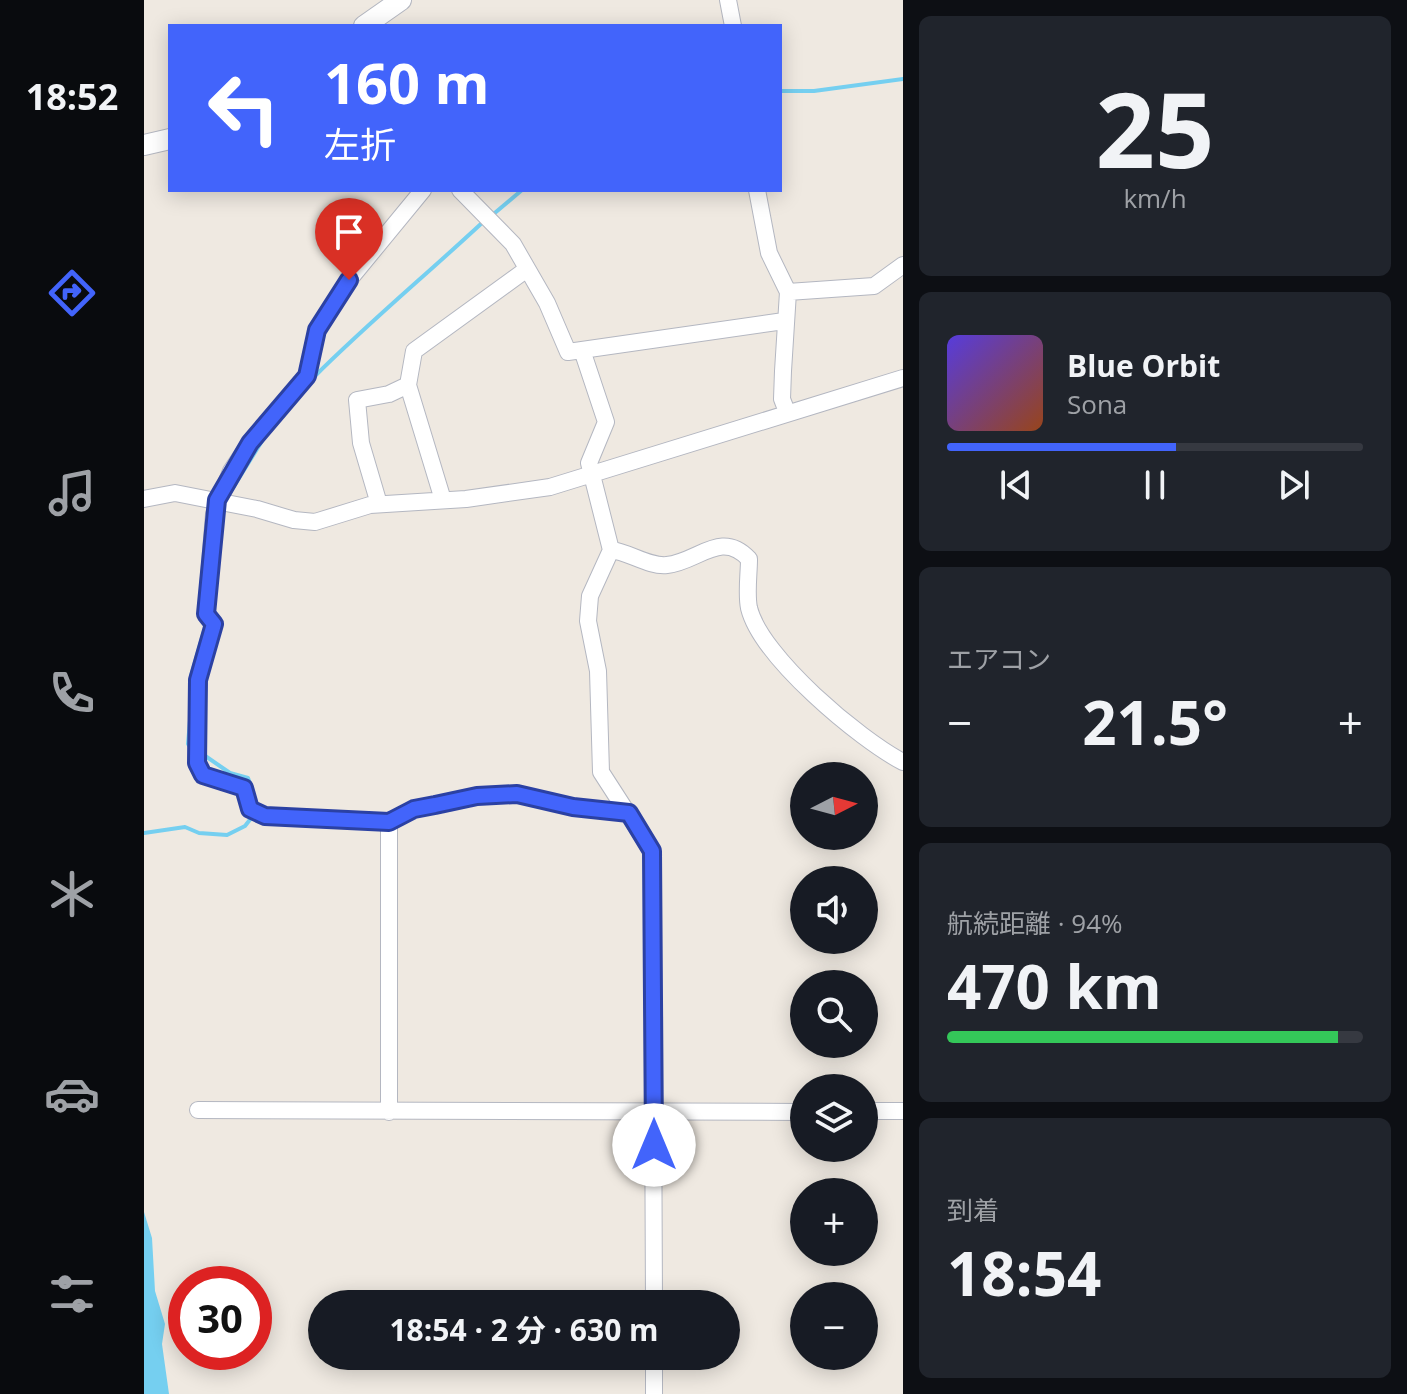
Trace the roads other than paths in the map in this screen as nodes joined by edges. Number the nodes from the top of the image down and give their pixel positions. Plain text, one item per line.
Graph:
1 (401, 0) edge
2 (728, 0) edge
3 (367, 24) edge
4 (733, 24) edge
5 (168, 139) edge
6 (144, 145) edge
7 (421, 192) edge
8 (462, 192) edge
9 (757, 192) edge
10 (903, 265) edge
11 (527, 269) junction
12 (788, 292) junction
13 (784, 321) junction
14 (582, 350) junction
15 (903, 378) edge
16 (408, 385) junction
17 (787, 412) junction
18 (590, 472) junction
19 (144, 499) edge
20 (217, 500) junction
21 (443, 500) junction
22 (379, 504) junction
23 (611, 550) junction
24 (903, 762) edge
25 (629, 813) junction
26 (389, 822) junction
27 (198, 1110) dead end
28 (878, 1111) edge
29 (903, 1111) edge
30 (389, 1112) junction
31 (790, 1112) edge
32 (654, 1113) junction
33 (654, 1290) edge
34 (654, 1370) edge
35 (654, 1394) edge

1 - 3 street
2 - 4 street
5 - 6 street
7 - 20 street
8 - 11 street
9 - 12 street
10 - 12 street
11 - 14 street
11 - 16 street
12 - 13 street
13 - 14 street
13 - 17 street
14 - 18 street
15 - 17 street
16 - 21 street
16 - 22 street
17 - 18 street
18 - 21 street
18 - 23 street
19 - 20 street
20 - 22 street
20 - 26 street
21 - 22 street
23 - 24 street
23 - 25 street
25 - 26 street
25 - 32 street
26 - 30 street
27 - 30 street
28 - 29 street
30 - 32 street
31 - 32 street
32 - 33 street
34 - 35 street

